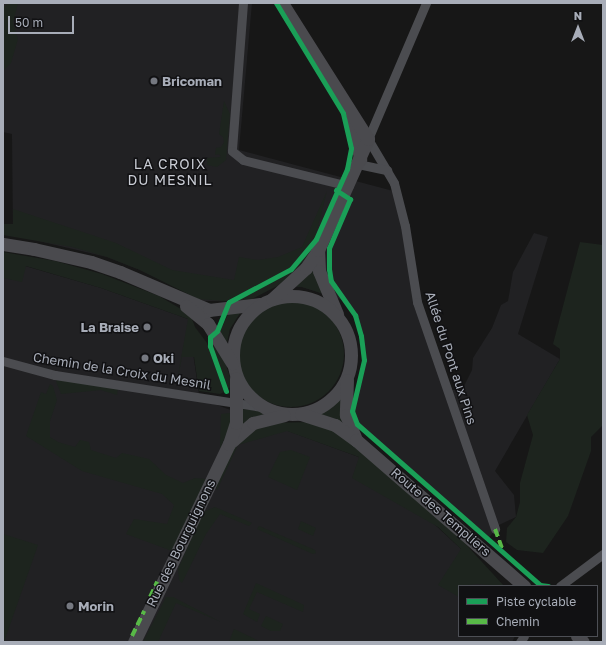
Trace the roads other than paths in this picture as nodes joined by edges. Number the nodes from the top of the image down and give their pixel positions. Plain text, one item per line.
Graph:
1 (243, 3) edge
2 (282, 3) edge
3 (426, 3) edge
4 (350, 112) junction
5 (368, 139) junction
6 (359, 162) junction
7 (387, 170) junction
8 (349, 186) junction
9 (3, 244) edge
10 (318, 250) junction
11 (167, 293) junction
12 (267, 302) junction
13 (340, 319) junction
14 (3, 361) edge
15 (235, 370) junction
16 (347, 378) junction
17 (236, 404) junction
18 (262, 407) junction
19 (286, 414) junction
20 (301, 414) junction
21 (356, 440) junction
22 (229, 444) junction
23 (495, 529) dead end
24 (603, 554) edge
25 (523, 585) edge
26 (560, 585) edge
27 (134, 642) edge

1 - 8 street
2 - 4 main road
3 - 5 street
4 - 5 main road
4 - 6 main road
5 - 6 main road
5 - 7 street, Allée du Pont aux Pins
6 - 7 street
6 - 8 main road
7 - 23 street, Allée du Pont aux Pins
8 - 10 main road
9 - 11 main road
10 - 12 main road
10 - 13 main road
11 - 12 main road
11 - 15 main road
12 - 13 main road
12 - 15 main road
13 - 16 main road
14 - 17 street, Chemin de la Croix du Mesnil
15 - 17 main road, Rue des Bourguignons
15 - 18 main road
16 - 20 main road
16 - 21 main road, Route des Templiers
17 - 18 street, Chemin de la Croix du Mesnil
17 - 22 main road, Rue des Bourguignons
18 - 19 main road
19 - 20 main road
19 - 22 main road, Rue des Bourguignons
20 - 21 main road, Route des Templiers
21 - 25 main road, Route des Templiers
22 - 27 main road, Rue des Bourguignons
24 - 26 street

